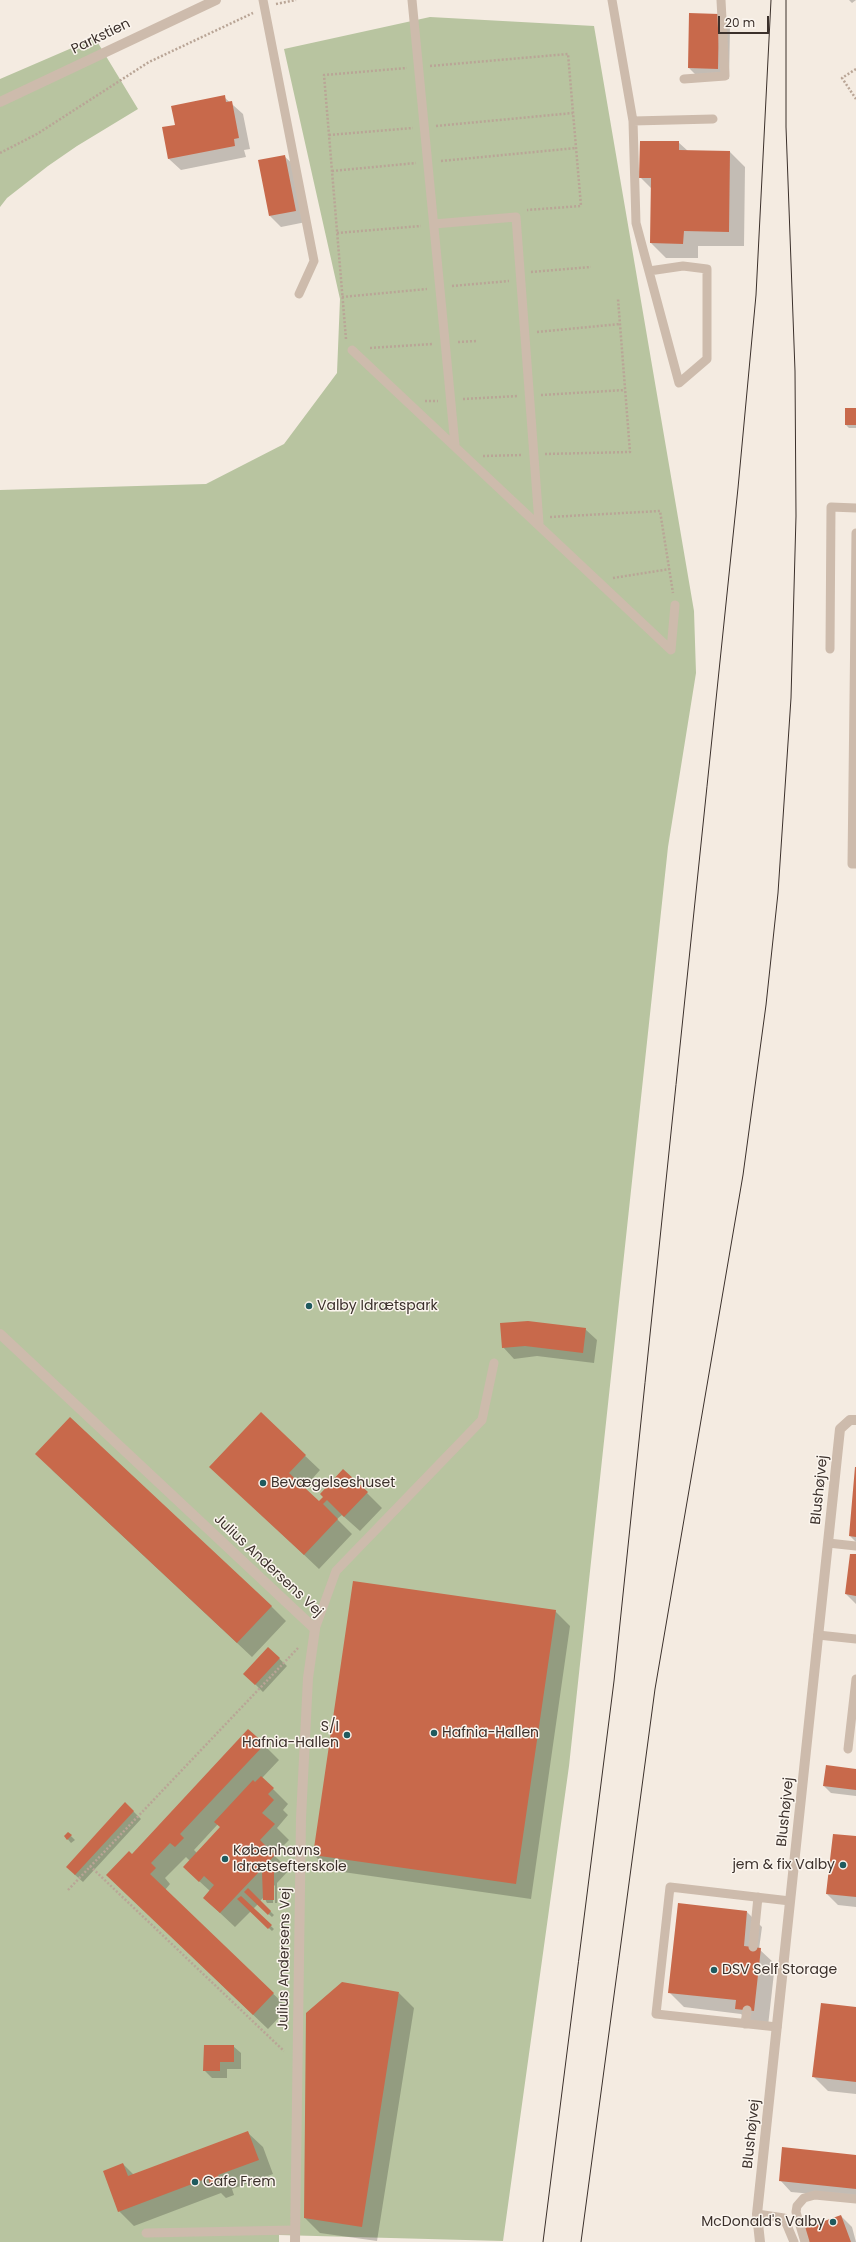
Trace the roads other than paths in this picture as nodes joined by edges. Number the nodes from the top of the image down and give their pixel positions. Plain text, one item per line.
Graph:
1 (216, 0) edge
2 (412, 0) edge
3 (612, 0) edge
4 (721, 0) edge
5 (264, 4) edge
6 (684, 79) dead end
7 (0, 102) edge
8 (713, 119) dead end
9 (633, 121) junction
10 (434, 224) junction
11 (649, 271) junction
12 (299, 294) dead end
13 (352, 350) dead end
14 (454, 445) junction
15 (856, 508) edge
16 (538, 520) junction
17 (856, 533) edge
18 (675, 605) road end
19 (830, 649) dead end
20 (856, 864) edge
21 (0, 1334) edge
22 (494, 1363) dead end
23 (856, 1420) edge
24 (828, 1543) junction
25 (856, 1546) edge
26 (316, 1630) junction
27 (818, 1635) junction
28 (856, 1639) edge
29 (856, 1679) edge
30 (848, 1749) dead end
31 (758, 1897) junction
32 (790, 1901) junction
33 (753, 1947) dead end
34 (747, 2010) dead end
35 (745, 2024) junction
36 (777, 2028) junction
37 (846, 2198) junction
38 (856, 2199) edge
39 (856, 2207) edge
40 (757, 2214) junction
41 (295, 2230) junction
42 (202, 2232) junction
43 (146, 2233) dead end
44 (202, 2242) edge
45 (295, 2242) edge
46 (760, 2242) edge
47 (794, 2242) edge
48 (806, 2242) edge

1 - 7 street, Parkstien
2 - 10 lane
3 - 9 lane
4 - 6 lane
5 - 12 lane
8 - 9 lane
9 - 11 lane
10 - 14 lane
10 - 16 lane
11 - 11 lane
13 - 14 lane
14 - 16 lane
15 - 19 lane
16 - 18 lane
17 - 20 lane
21 - 26 street, Julius Andersens Vej
22 - 26 lane
23 - 24 street, Blushøjvej
24 - 25 lane
24 - 27 street, Blushøjvej
26 - 41 street, Julius Andersens Vej
27 - 28 lane
27 - 32 street, Blushøjvej
29 - 30 lane
31 - 32 lane
31 - 33 lane
31 - 35 lane
32 - 36 street, Blushøjvej
34 - 35 lane
35 - 36 lane
36 - 40 street, Blushøjvej
37 - 38 lane
37 - 39 lane
37 - 48 lane
40 - 46 street, Blushøjvej
40 - 47 lane
41 - 42 lane
41 - 45 street, Julius Andersens Vej
42 - 43 lane
42 - 44 lane

